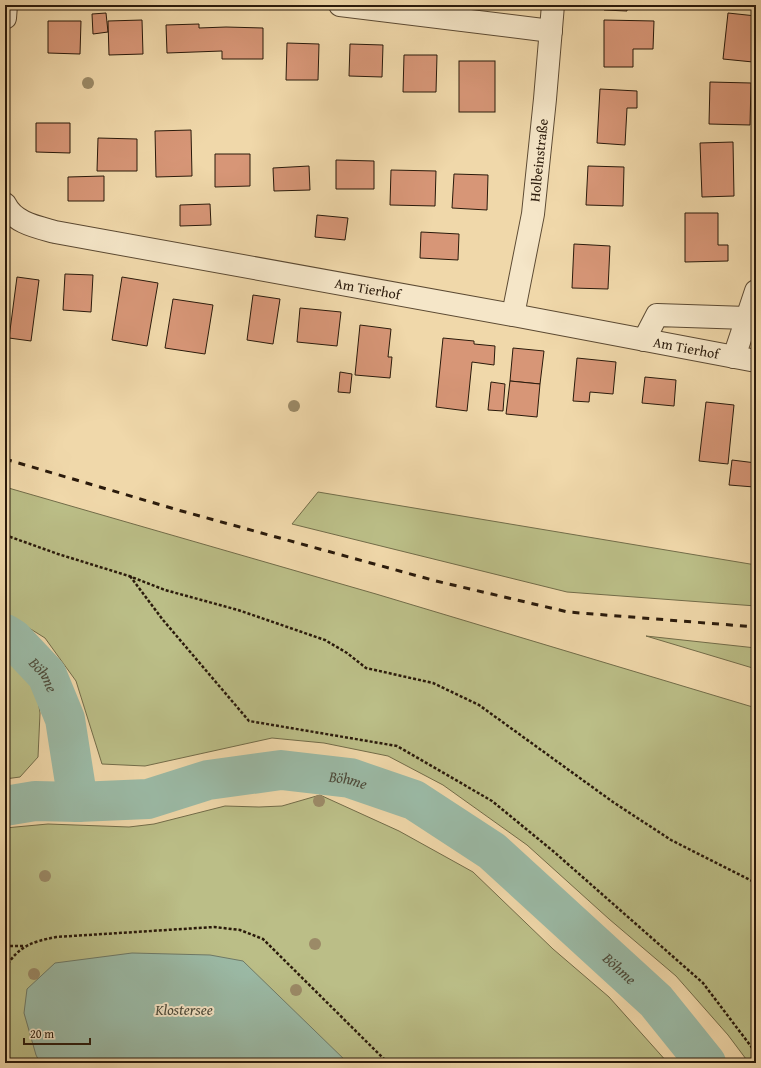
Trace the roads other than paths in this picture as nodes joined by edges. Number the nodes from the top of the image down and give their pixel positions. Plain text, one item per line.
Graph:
1 (6, 5) edge
2 (340, 5) edge
3 (553, 5) edge
4 (5, 18) edge
5 (551, 31) junction
6 (6, 209) edge
7 (756, 291) edge
8 (513, 315) junction
9 (747, 318) junction
10 (644, 340) junction
11 (734, 357) junction
12 (756, 361) edge

1 - 4 street
2 - 5 street
3 - 5 street, Holbeinstraße
5 - 8 street, Holbeinstraße
6 - 8 street, Am Tierhof
7 - 9 street
8 - 10 street, Am Tierhof
9 - 10 street
9 - 11 street
10 - 11 street, Am Tierhof
11 - 12 street, Am Tierhof

